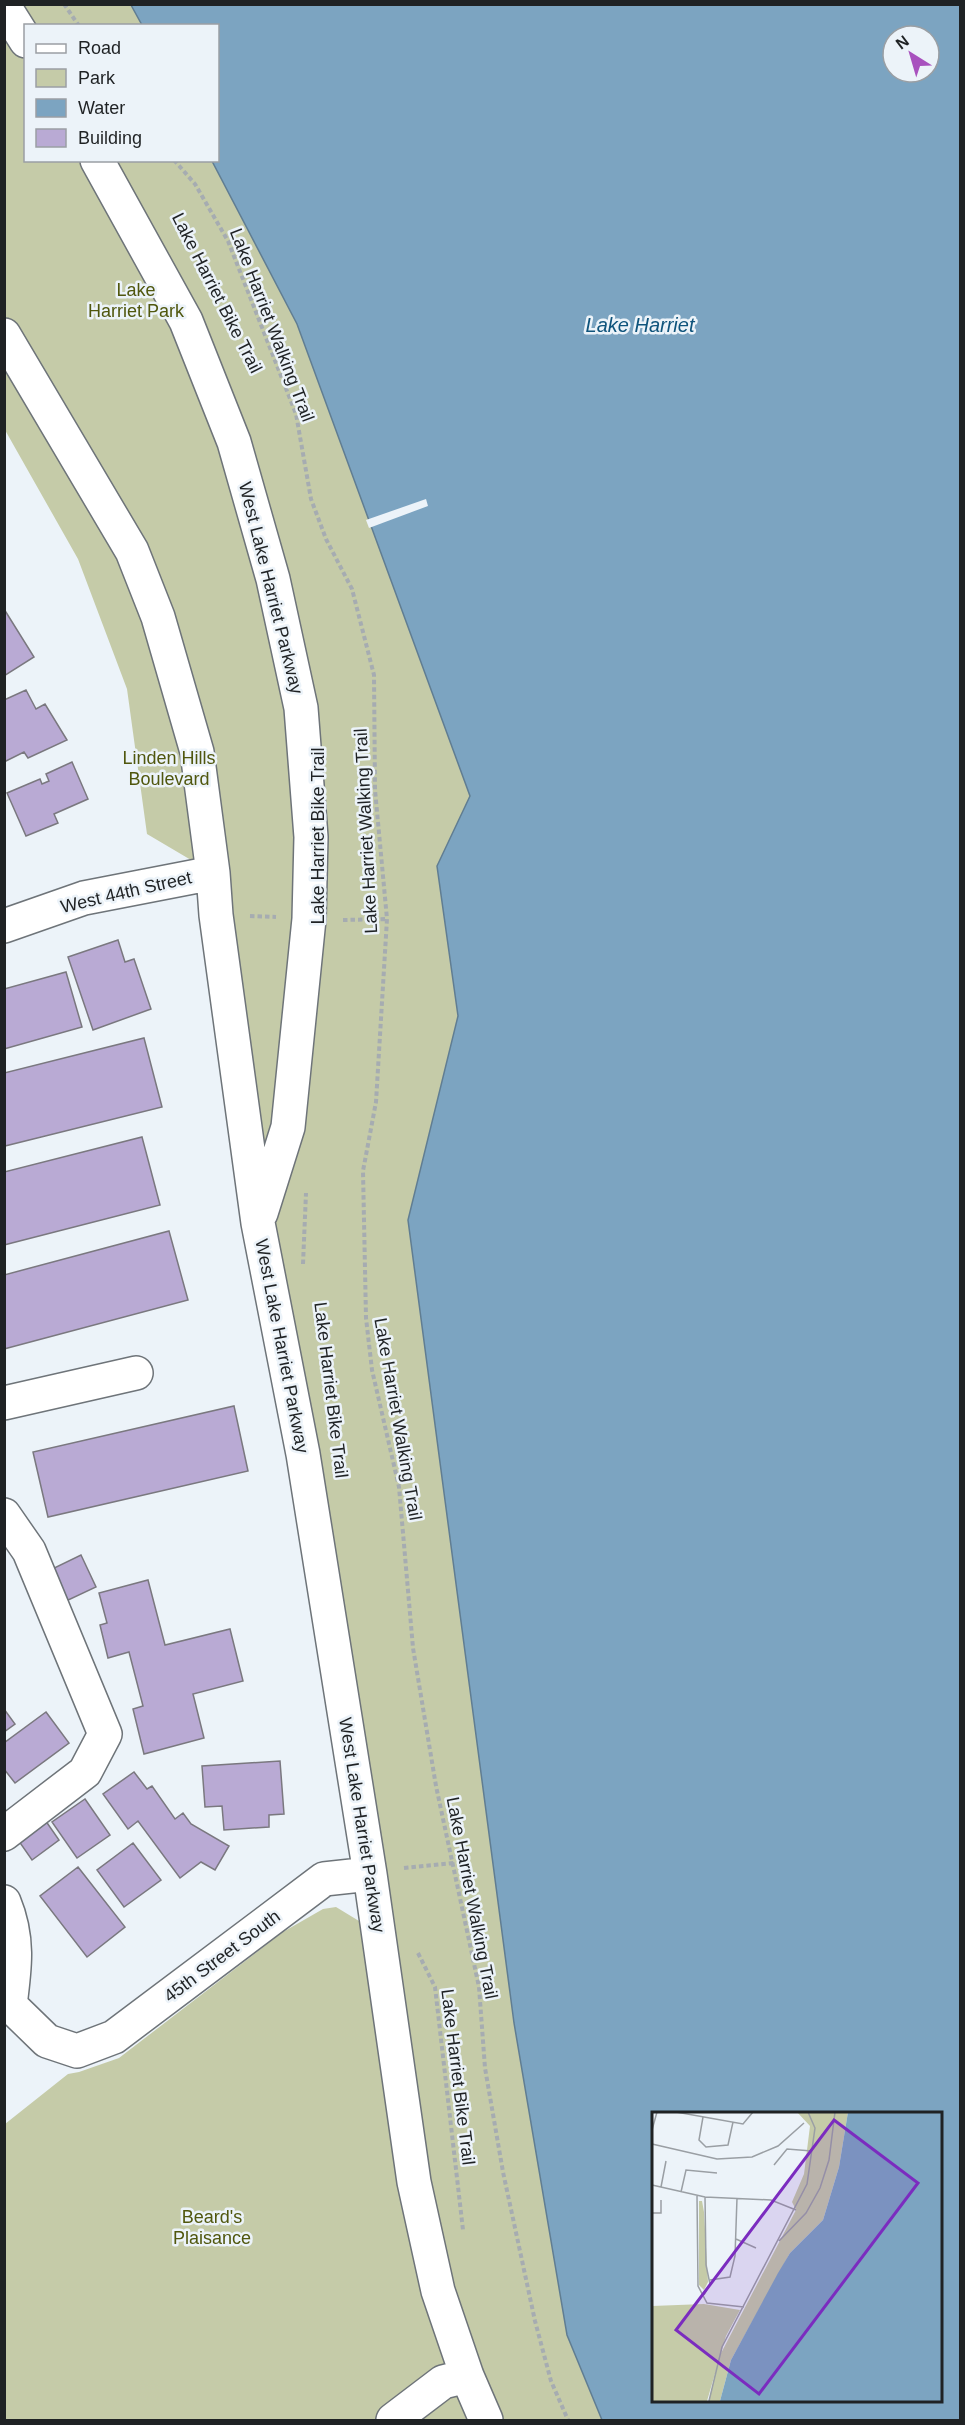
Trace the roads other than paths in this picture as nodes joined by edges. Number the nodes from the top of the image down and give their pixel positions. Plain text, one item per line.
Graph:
1 (4, 6) edge
2 (24, 38) edge
3 (98, 162) edge
4 (7, 344) edge
5 (213, 873) junction
6 (4, 926) edge
7 (258, 1223) junction
8 (136, 1373) dead end
9 (4, 1403) edge
10 (4, 1515) edge
11 (4, 1834) edge
12 (370, 1874) junction
13 (4, 1902) edge
14 (7, 2004) edge
15 (467, 2376) junction
16 (393, 2421) edge
17 (486, 2421) edge

1 - 2 street
3 - 7 street, West Lake Harriet Parkway
4 - 5 street, West Lake Harriet Parkway
5 - 6 street, West 44th Street
5 - 7 street, West Lake Harriet Parkway
7 - 12 street, West Lake Harriet Parkway
8 - 9 street
10 - 11 street
12 - 14 street, 45th Street South
12 - 15 street, West Lake Harriet Parkway
13 - 14 street
15 - 16 street
15 - 17 street, West Lake Harriet Parkway

